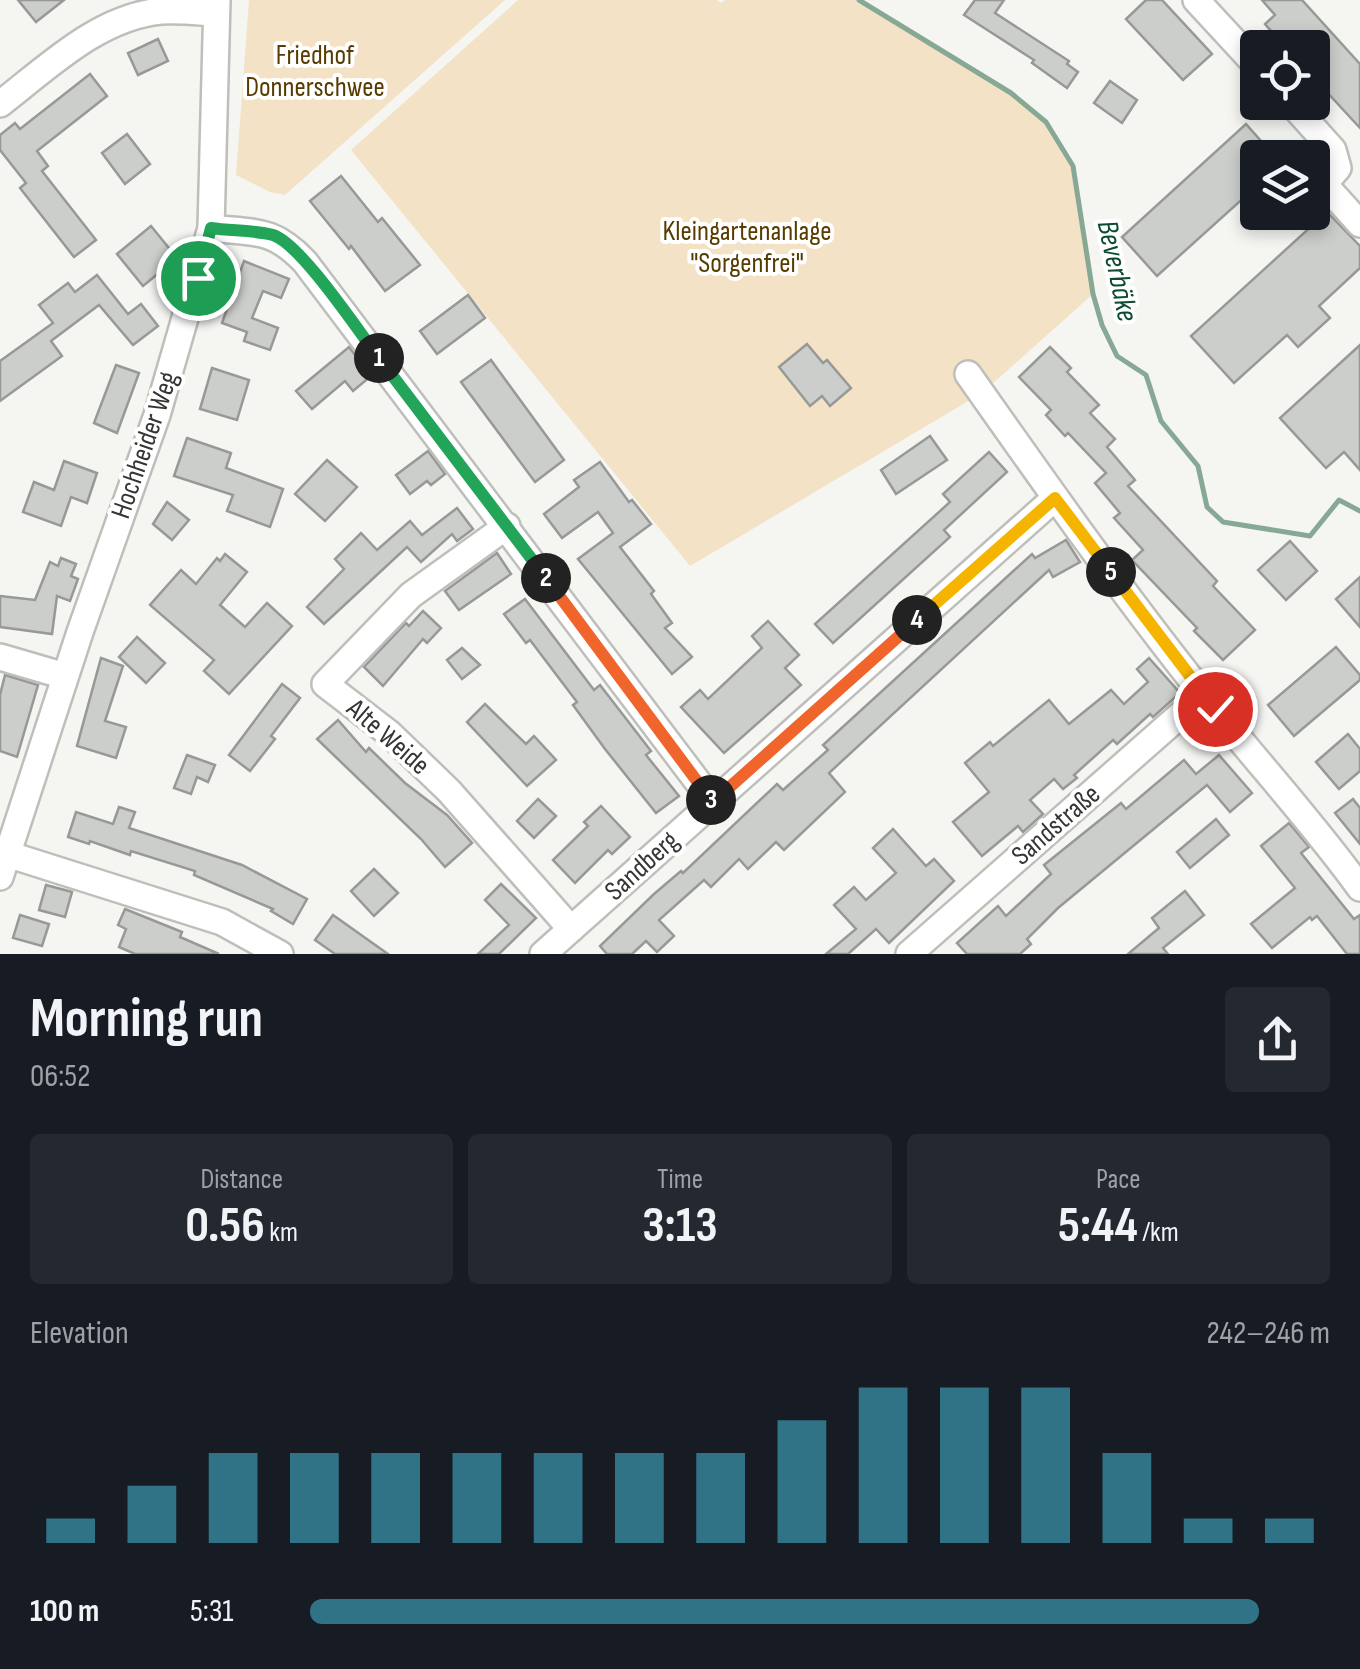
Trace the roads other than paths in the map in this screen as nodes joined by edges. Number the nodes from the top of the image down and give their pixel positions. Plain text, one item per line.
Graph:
1 (1196, 0) edge
2 (216, 6) edge
3 (1240, 48) edge
4 (0, 104) edge
5 (1306, 120) edge
6 (1360, 224) edge
7 (211, 228) junction
8 (968, 374) dead end
9 (1055, 498) junction
10 (508, 526) junction
11 (0, 657) edge
12 (65, 676) junction
13 (1203, 696) junction
14 (713, 802) junction
15 (3, 866) edge
16 (1360, 888) edge
17 (571, 929) junction
18 (280, 954) edge
19 (543, 954) edge
20 (909, 954) edge

1 - 3 street
2 - 4 street
2 - 7 street, Hochheider Weg
5 - 6 street
7 - 10 street
7 - 12 street, Hochheider Weg
8 - 9 street
9 - 13 street
9 - 14 street, Sandberg
10 - 14 street
10 - 17 street, Alte Weide
11 - 12 street
12 - 15 street, Hochheider Weg
13 - 16 street
13 - 20 street, Sandstraße
14 - 17 street, Sandberg
15 - 18 street
17 - 19 street, Sandberg

